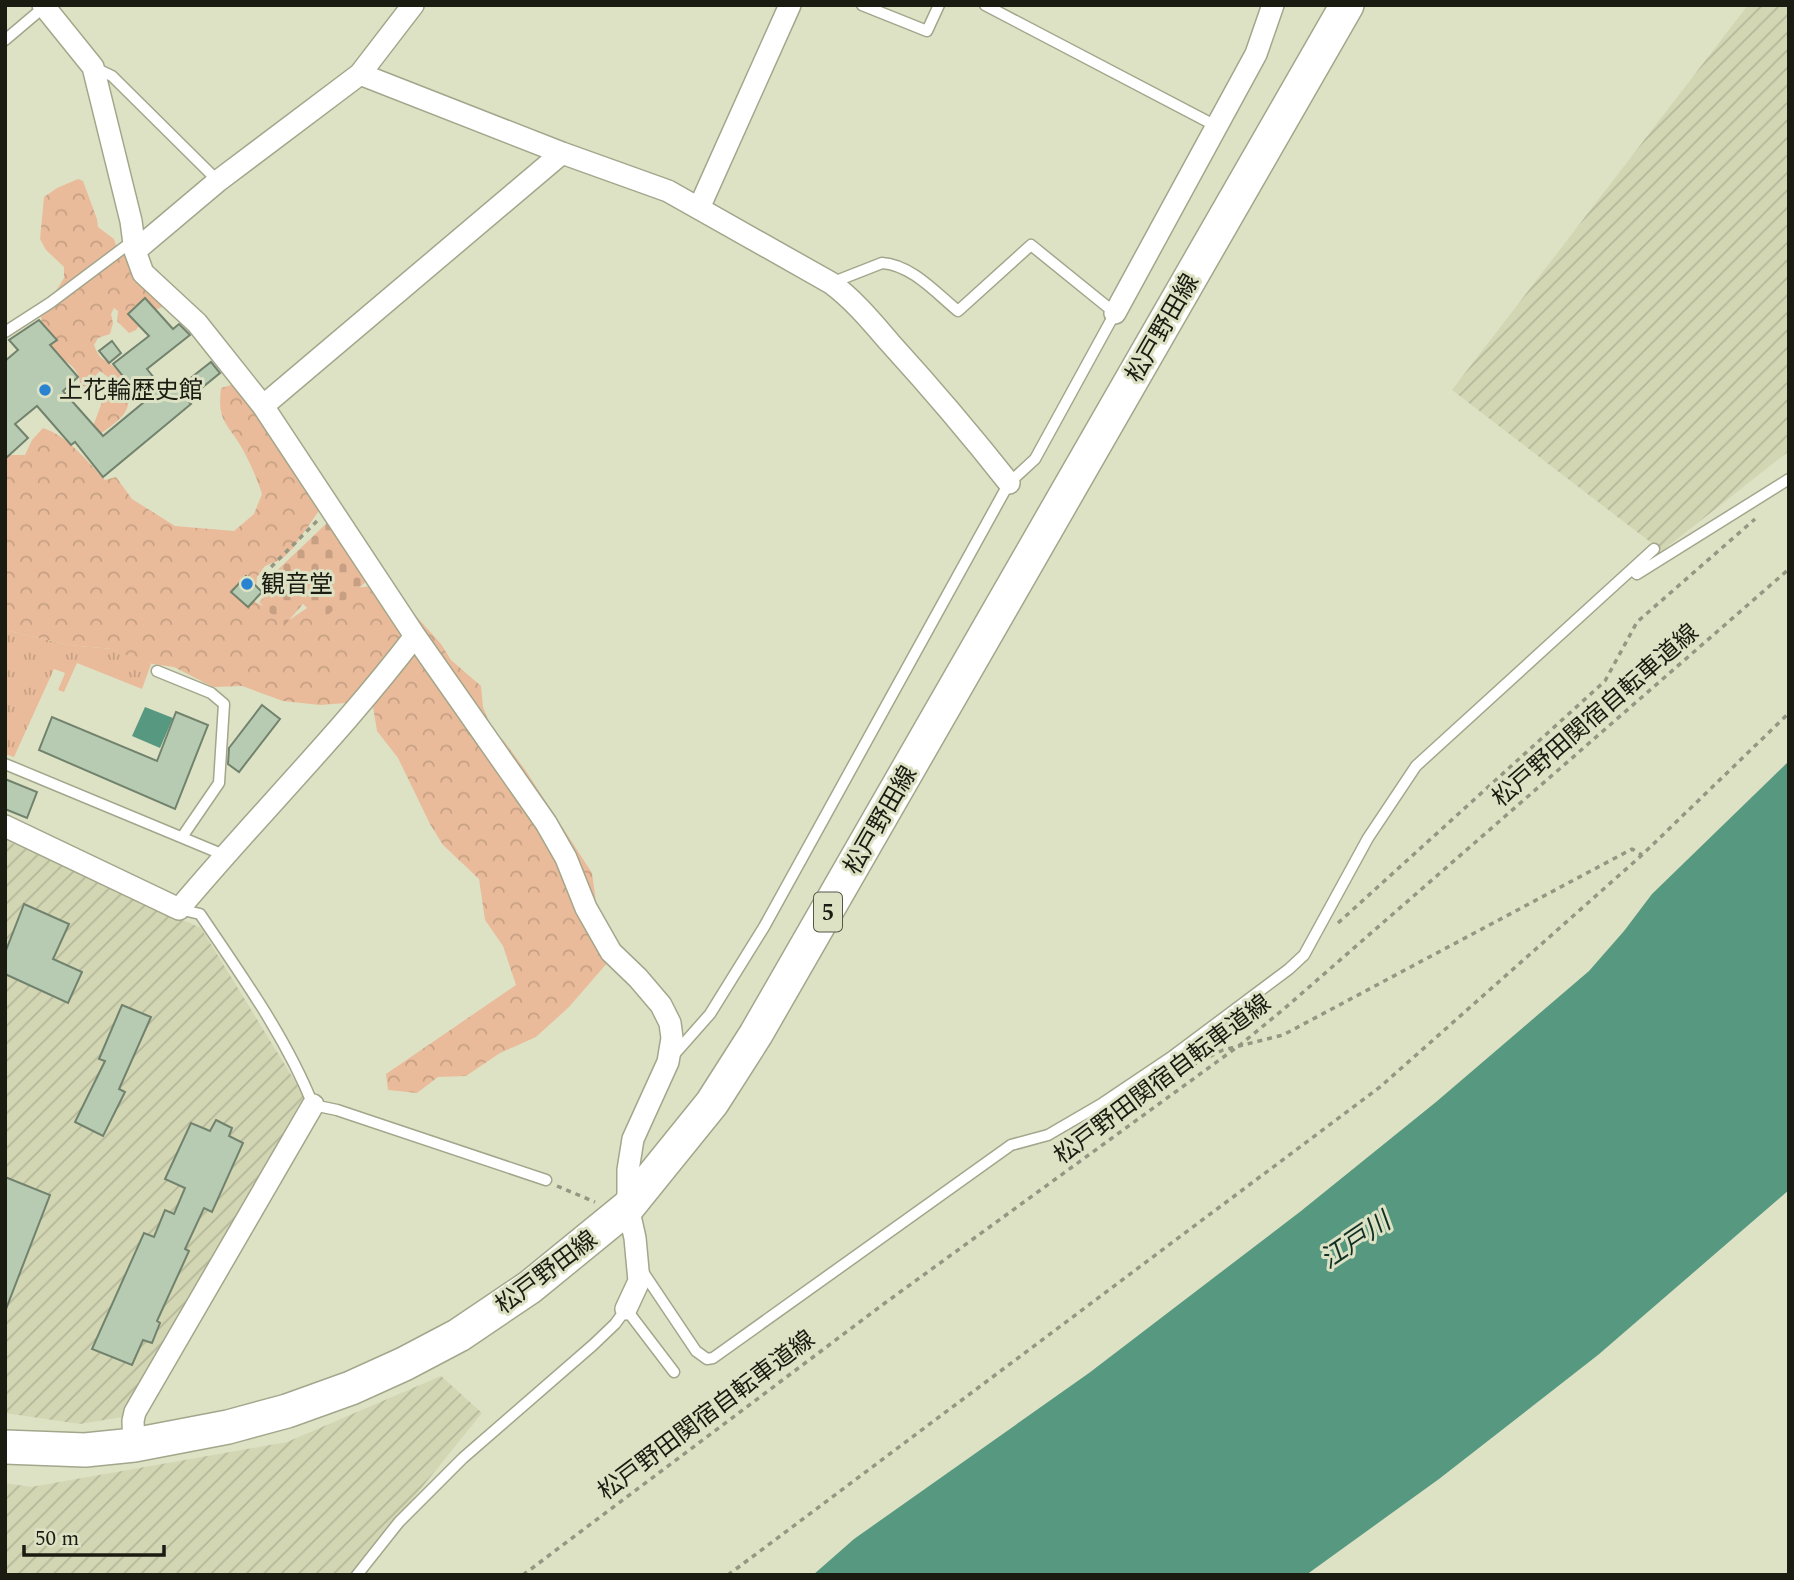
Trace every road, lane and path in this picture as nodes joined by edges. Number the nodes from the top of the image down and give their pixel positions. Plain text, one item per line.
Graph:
1 (413, 5) edge
2 (790, 5) edge
3 (862, 5) edge
4 (939, 5) edge
5 (985, 5) edge
6 (1273, 5) edge
7 (1347, 5) edge
8 (43, 6) edge
9 (5, 40) edge
10 (93, 67) junction
11 (360, 74) junction
12 (1218, 127) junction
13 (562, 153) junction
14 (218, 181) junction
15 (699, 208) junction
16 (134, 246) junction
17 (831, 282) junction
18 (1115, 313) junction
19 (6, 331) edge
20 (263, 406) junction
21 (1789, 479) edge
22 (1009, 483) junction
23 (331, 507) junction
24 (1757, 517) dead end
25 (1654, 549) dead end
26 (1789, 569) edge
27 (1632, 570) junction
28 (264, 574) dead end
29 (415, 636) junction
30 (157, 671) dead end
31 (1789, 713) edge
32 (5, 764) edge
33 (5, 826) edge
34 (182, 837) junction
35 (224, 855) junction
36 (1642, 855) junction
37 (179, 909) junction
38 (1334, 927) dead end
39 (1241, 1045) junction
40 (668, 1062) junction
41 (1174, 1074) dead end
42 (313, 1105) junction
43 (546, 1181) joint
44 (613, 1205) junction
45 (638, 1265) junction
46 (626, 1309) junction
47 (674, 1372) dead end
48 (135, 1445) junction
49 (5, 1447) edge
50 (357, 1575) edge
51 (523, 1575) edge
52 (728, 1575) edge

1 - 11 street
2 - 15 street
3 - 4 lane
5 - 12 lane
6 - 12 street
7 - 44 main road, 松戸野田線 / 5
8 - 9 lane
8 - 10 street
10 - 14 lane
10 - 16 street
11 - 13 street
11 - 14 street
12 - 18 street
13 - 15 street
13 - 20 street
14 - 16 street
15 - 17 street
16 - 19 lane
16 - 20 street
17 - 18 lane
17 - 22 street
18 - 22 lane
20 - 23 street
21 - 27 lane
22 - 40 lane
23 - 28 path
23 - 29 street
24 - 38 path
25 - 27 lane
26 - 39 path, 松戸野田関宿自転車道線
27 - 45 lane
29 - 35 street
29 - 40 street
30 - 34 lane
31 - 36 path
32 - 34 lane
33 - 37 street
34 - 35 lane
35 - 37 street
36 - 39 path
36 - 52 path
37 - 42 lane
39 - 41 path
39 - 51 path, 松戸野田関宿自転車道線
40 - 44 street
42 - 43 lane
42 - 48 street
43 - 44 path
44 - 45 street
44 - 48 main road, 松戸野田線 / 5
45 - 46 street
46 - 47 lane
46 - 50 lane
48 - 49 main road, 松戸野田線 / 5

